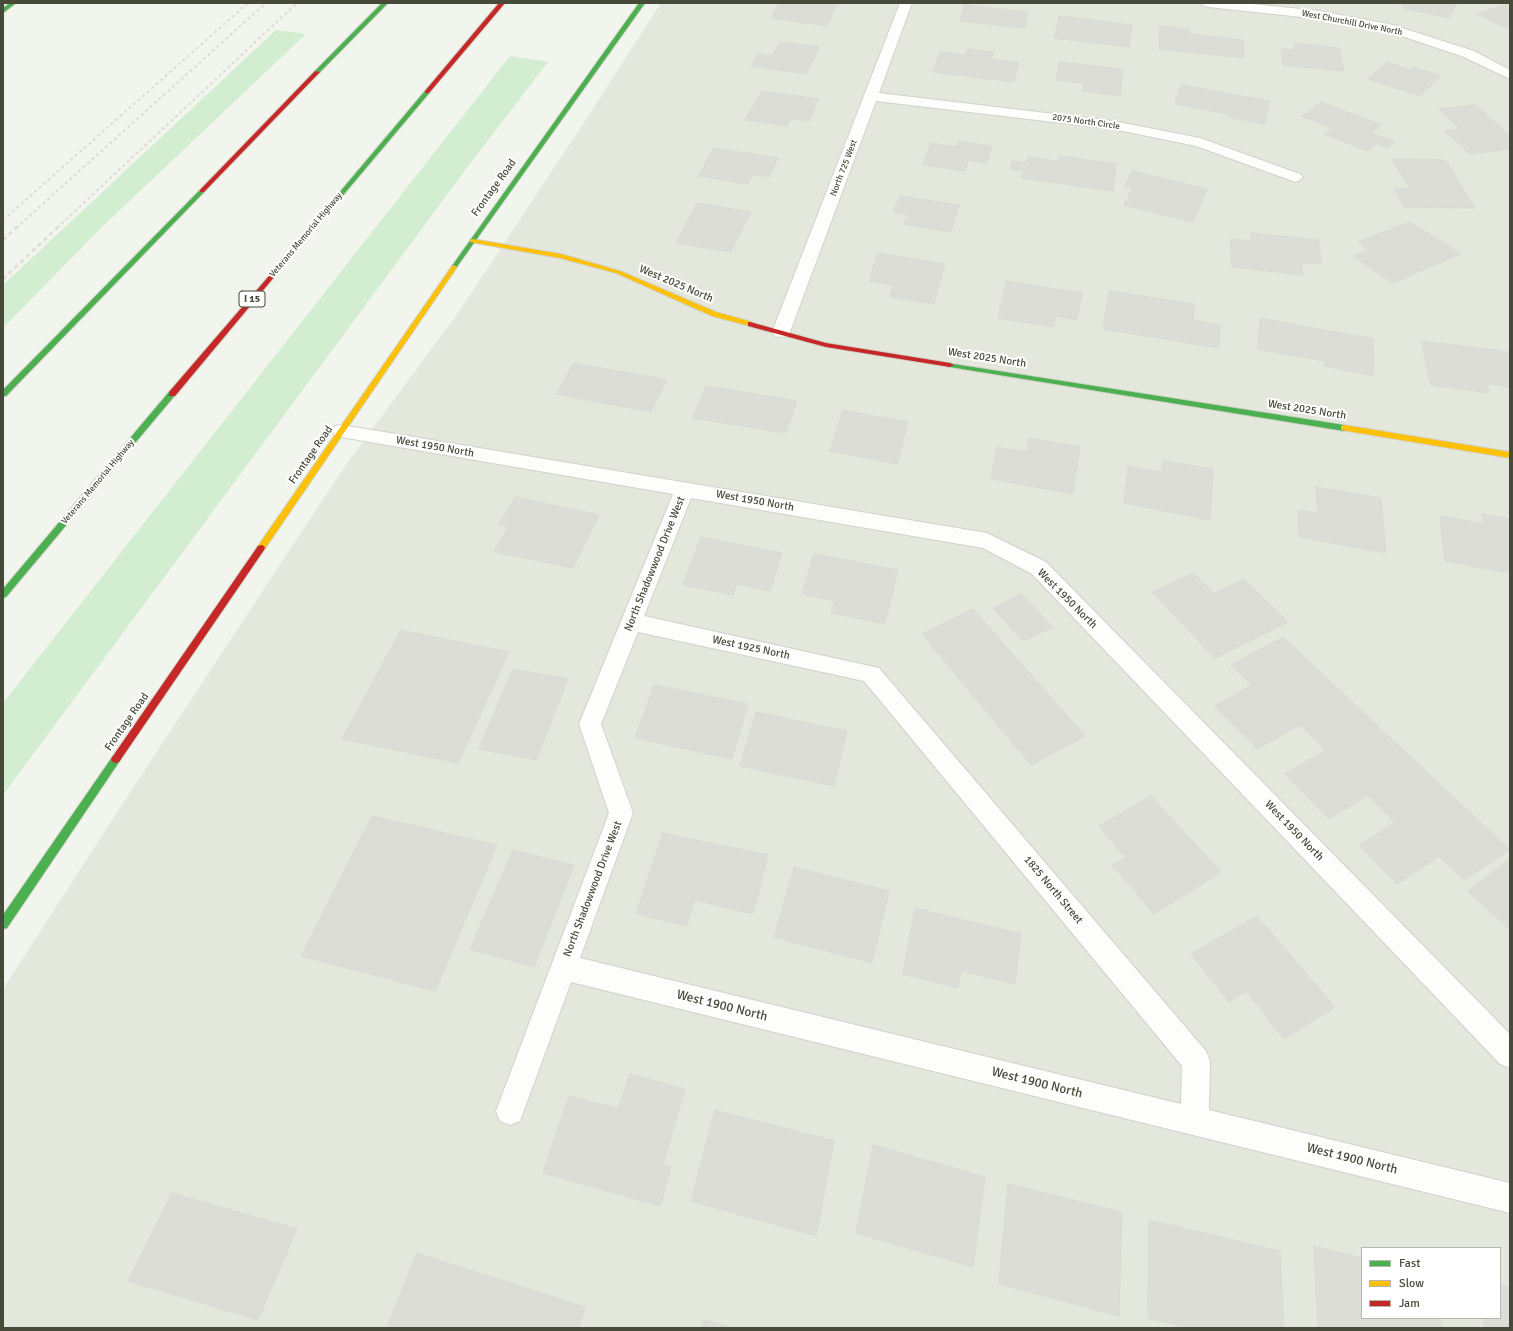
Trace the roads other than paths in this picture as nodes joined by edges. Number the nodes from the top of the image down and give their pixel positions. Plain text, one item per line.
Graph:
1 (13, 3) edge
2 (385, 3) edge
3 (502, 3) edge
4 (642, 3) edge
5 (906, 3) edge
6 (1208, 3) edge
7 (3, 11) edge
8 (1510, 75) edge
9 (871, 96) junction
10 (1295, 177) dead end
11 (472, 241) junction
12 (781, 332) junction
13 (3, 394) edge
14 (342, 431) junction
15 (1510, 455) edge
16 (685, 489) junction
17 (3, 595) edge
18 (631, 622) junction
19 (871, 674) joint
20 (3, 924) edge
21 (564, 967) junction
22 (1510, 1054) edge
23 (510, 1111) dead end
24 (1194, 1121) junction
25 (1510, 1198) edge

1 - 7 main road
2 - 13 main road
3 - 17 main road, Veterans Memorial Highway / I 15
4 - 11 main road, Frontage Road
5 - 9 street, North 725 West
6 - 8 street, West Churchill Drive North
9 - 10 street, 2075 North Circle
9 - 12 street, North 725 West
11 - 12 main road, West 2025 North
11 - 14 main road, Frontage Road
12 - 15 main road, West 2025 North
14 - 16 street, West 1950 North
14 - 20 main road, Frontage Road
16 - 18 street, North Shadowwood Drive West
16 - 22 street, West 1950 North
18 - 19 street, West 1925 North
18 - 21 street, North Shadowwood Drive West
19 - 24 street, 1825 North Street
21 - 23 street, North Shadowwood Drive West
21 - 24 street, West 1900 North
24 - 25 street, West 1900 North

